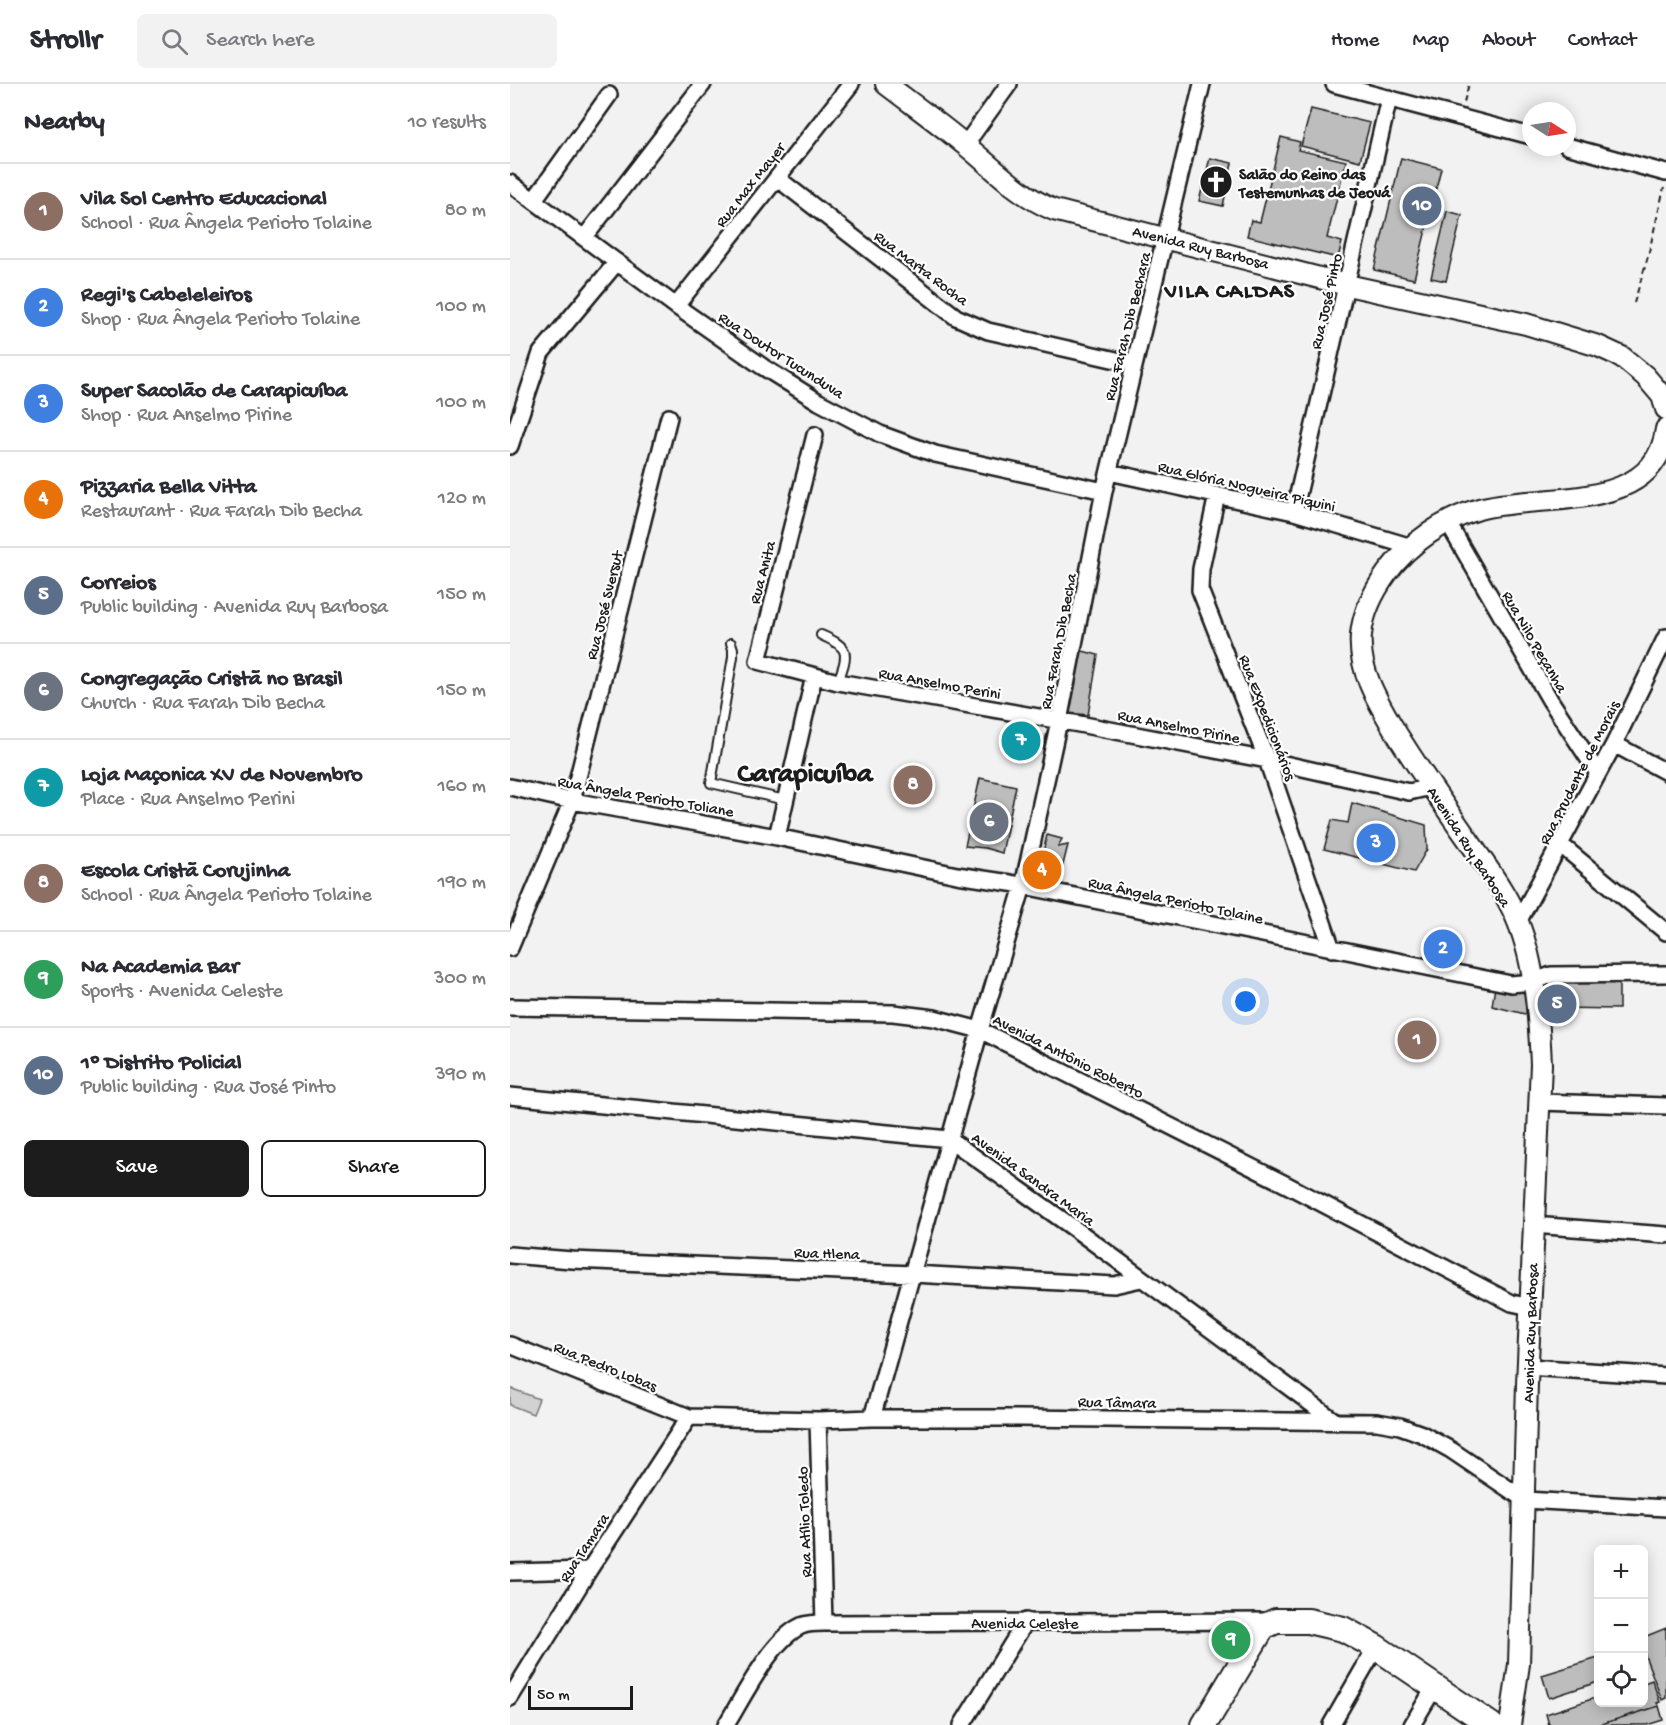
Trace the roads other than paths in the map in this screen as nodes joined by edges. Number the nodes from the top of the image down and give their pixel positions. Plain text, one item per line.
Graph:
1 (703, 84) edge
2 (851, 84) edge
3 (887, 84) edge
4 (1009, 84) edge
5 (1202, 84) edge
6 (1334, 84) edge
7 (609, 95) dead end
8 (1389, 99) junction
9 (1522, 134) edge
10 (965, 145) junction
11 (1576, 149) edge
12 (777, 178) junction
13 (1665, 181) edge
14 (510, 183) edge
15 (534, 200) junction
16 (584, 238) junction
17 (1166, 238) junction
18 (617, 262) junction
19 (1347, 285) junction
20 (676, 306) junction
21 (1134, 364) junction
22 (1666, 409) edge
23 (669, 417) dead end
24 (815, 435) dead end
25 (1665, 440) edge
26 (511, 441) edge
27 (1108, 472) junction
28 (1104, 491) junction
29 (1217, 495) junction
30 (1294, 512) junction
31 (1448, 523) junction
32 (1412, 548) junction
33 (821, 635) dead end
34 (1666, 637) edge
35 (730, 643) dead end
36 (814, 676) junction
37 (838, 682) junction
38 (1059, 721) junction
39 (1614, 744) junction
40 (1267, 760) junction
41 (1666, 772) edge
42 (1598, 773) junction
43 (510, 787) edge
44 (1431, 787) junction
45 (785, 800) junction
46 (572, 801) junction
47 (777, 837) junction
48 (1561, 845) junction
49 (1023, 886) junction
50 (1518, 922) junction
51 (1666, 932) edge
52 (510, 948) edge
53 (1332, 949) junction
54 (1666, 974) edge
55 (1533, 982) junction
56 (510, 1007) edge
57 (980, 1030) junction
58 (510, 1096) edge
59 (1539, 1102) junction
60 (1666, 1106) edge
61 (949, 1139) junction
62 (1533, 1225) junction
63 (1666, 1235) edge
64 (510, 1256) edge
65 (913, 1274) junction
66 (1141, 1279) junction
67 (1530, 1306) junction
68 (510, 1345) edge
69 (1527, 1367) junction
70 (1666, 1376) edge
71 (688, 1417) junction
72 (872, 1418) junction
73 (818, 1420) junction
74 (1336, 1422) junction
75 (1525, 1500) junction
76 (1666, 1508) edge
77 (589, 1570) junction
78 (510, 1572) edge
79 (1276, 1621) junction
80 (1026, 1622) junction
81 (1226, 1622) junction
82 (824, 1623) junction
83 (1251, 1647) junction
84 (1376, 1647) junction
85 (1434, 1688) junction
86 (510, 1698) edge
87 (726, 1725) edge
88 (962, 1725) edge
89 (1204, 1725) edge
90 (1331, 1725) edge
91 (1412, 1725) edge
92 (1491, 1725) edge
93 (1510, 1725) edge

1 - 16 street
2 - 12 street, Rua Max Mayer
3 - 10 street, Avenida Ruy Barbosa
4 - 10 street
5 - 17 street, Rua Farah Dib Bechara
6 - 8 street
7 - 15 street
8 - 9 street
8 - 19 street, Rua José Pinto
10 - 17 street, Avenida Ruy Barbosa
11 - 13 street
12 - 20 street, Rua Max Mayer
12 - 21 street, Rua Marta Rocha
14 - 15 street, Rua Doutor Tucunduva
15 - 16 street, Rua Doutor Tucunduva
16 - 18 street, Rua Doutor Tucunduva
17 - 19 street, Avenida Ruy Barbosa
17 - 21 street, Rua Farah Dib Bechara
18 - 20 street, Rua Doutor Tucunduva
18 - 26 street
19 - 22 street, Avenida Ruy Barbosa
19 - 30 street, Rua José Pinto
20 - 28 street, Rua Doutor Tucunduva
21 - 27 street, Rua Farah Dib Bechara
23 - 46 street, Rua José Sversut
24 - 36 street, Rua Anita
25 - 31 street, Avenida Ruy Barbosa
27 - 28 street, Rua Farah Dib Becha
27 - 29 street, Rua Glória Nogueira Piquini
28 - 38 street, Rua Farah Dib Becha
29 - 30 street, Rua Glória Nogueira Piquini
29 - 40 street, Rua Expedicionários
30 - 32 street, Rua Glória Nogueira Piquini
31 - 32 street, Avenida Ruy Barbosa
31 - 42 street, Rua Nilo Peçanha
32 - 44 street, Avenida Ruy Barbosa
33 - 37 lane
34 - 39 street, Rua Prudente de Morais
35 - 45 lane
36 - 37 street, Rua Anselmo Perini
36 - 45 street
37 - 38 street, Rua Anselmo Perini
38 - 40 street, Rua Anselmo Pirine
38 - 49 street, Rua Farah Dib Becha
39 - 41 street
39 - 42 street, Rua Prudente de Morais
40 - 44 street, Rua Anselmo Pirine
40 - 53 street, Rua Expedicionários
42 - 48 street, Rua Prudente de Morais
43 - 46 street, Rua Ângela Perioto Toliane
44 - 50 street, Avenida Ruy Barbosa
45 - 47 street
46 - 47 street, Rua Ângela Perioto Toliane
46 - 52 street, Rua José Sversut
47 - 49 street, Rua Ângela Perioto Tolaine
48 - 50 street, Rua Prudente de Morais
48 - 51 street
49 - 53 street, Rua Ângela Perioto Tolaine
49 - 57 street, Rua Farah Dib Becha
50 - 55 street, Avenida Ruy Barbosa
53 - 55 street, Rua Ângela Perioto Tolaine
54 - 55 street, Rua Ângela Perioto Tolaine
55 - 59 street, Avenida Ruy Barbosa
56 - 57 street, Avenida Antônio Roberto
57 - 61 street, Rua Farah Dib Becha
57 - 67 street, Avenida Antônio Roberto
58 - 61 street, Avenida Sandra Maria
59 - 60 street
59 - 62 street, Avenida Ruy Barbosa
61 - 65 street, Rua Farah Dib Becha
61 - 66 street, Avenida Sandra Maria
62 - 63 street
62 - 67 street, Avenida Ruy Barbosa
64 - 65 street, Rua Hlena
65 - 66 street, Rua Hlena
65 - 72 street, Rua Farah Dib Becha
66 - 74 street, Avenida Sandra Maria
67 - 69 street, Avenida Ruy Barbosa
68 - 71 street, Rua Pedro Lobas
69 - 70 street
69 - 75 street, Avenida Ruy Barbosa
71 - 73 street, Rua Tâmara
71 - 77 street, Rua Tamara
72 - 73 street, Rua Tâmara
72 - 74 street, Rua Tâmara
73 - 82 street, Rua Atílio Toledo
74 - 75 street, Rua Tâmara
75 - 76 street
75 - 93 street, Avenida Ruy Barbosa
77 - 78 street
77 - 86 street, Rua Tamara
79 - 81 street, Avenida Celeste
79 - 83 main road
79 - 84 main road, Avenida Celeste
80 - 81 street, Avenida Celeste
80 - 82 street, Avenida Celeste
80 - 88 street
81 - 83 street
82 - 87 street, Avenida Celeste
83 - 89 main road
84 - 85 main road, Avenida Celeste
84 - 90 street
85 - 91 street
85 - 92 main road, Avenida Celeste

